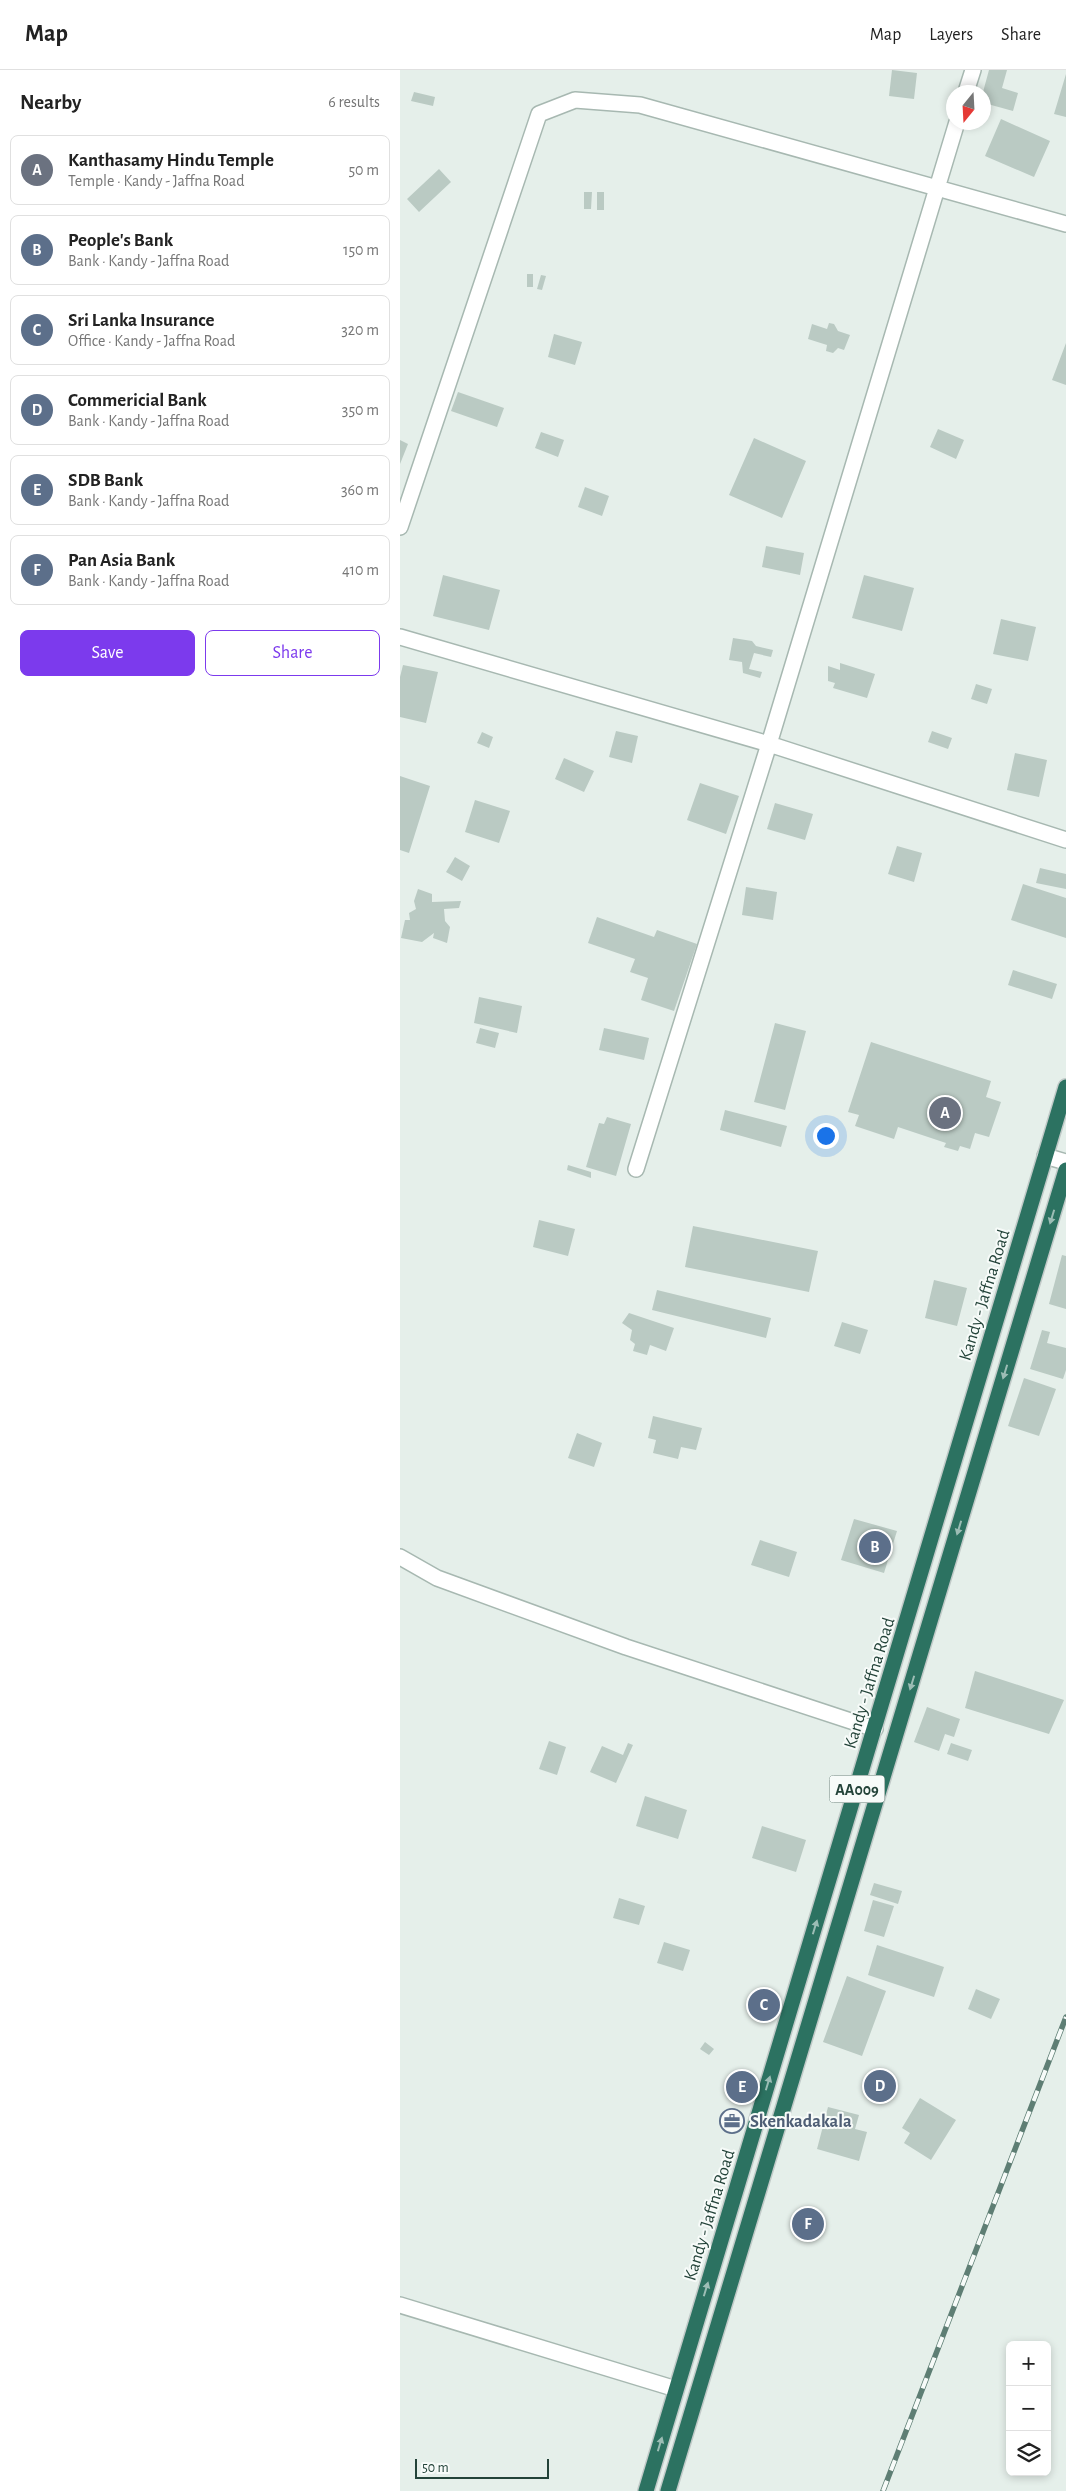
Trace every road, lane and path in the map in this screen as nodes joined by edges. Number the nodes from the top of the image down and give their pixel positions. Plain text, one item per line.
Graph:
1 (973, 70) edge
2 (968, 85) edge
3 (955, 130) edge
4 (937, 188) junction
5 (1066, 224) edge
6 (400, 527) edge
7 (400, 637) edge
8 (770, 744) junction
9 (1066, 840) edge
10 (1066, 1087) edge
11 (1046, 1156) junction
12 (1066, 1162) edge
13 (636, 1170) dead end
14 (1066, 1170) edge
15 (400, 1557) edge
16 (875, 1729) junction
17 (400, 2305) edge
18 (676, 2388) junction
19 (646, 2491) edge
20 (668, 2491) edge

1 - 2 street
3 - 4 street
4 - 5 street
4 - 6 street
4 - 8 street
7 - 8 street
8 - 9 street
8 - 13 street
10 - 11 highway, Kandy - Jaffna Road / AA009
11 - 12 street
11 - 16 highway, Kandy - Jaffna Road / AA009
14 -> 20 highway, AA009
15 - 16 street
18 -> 16 highway, Kandy - Jaffna Road / AA009
17 - 18 street
19 -> 18 highway, Kandy - Jaffna Road / AA009

